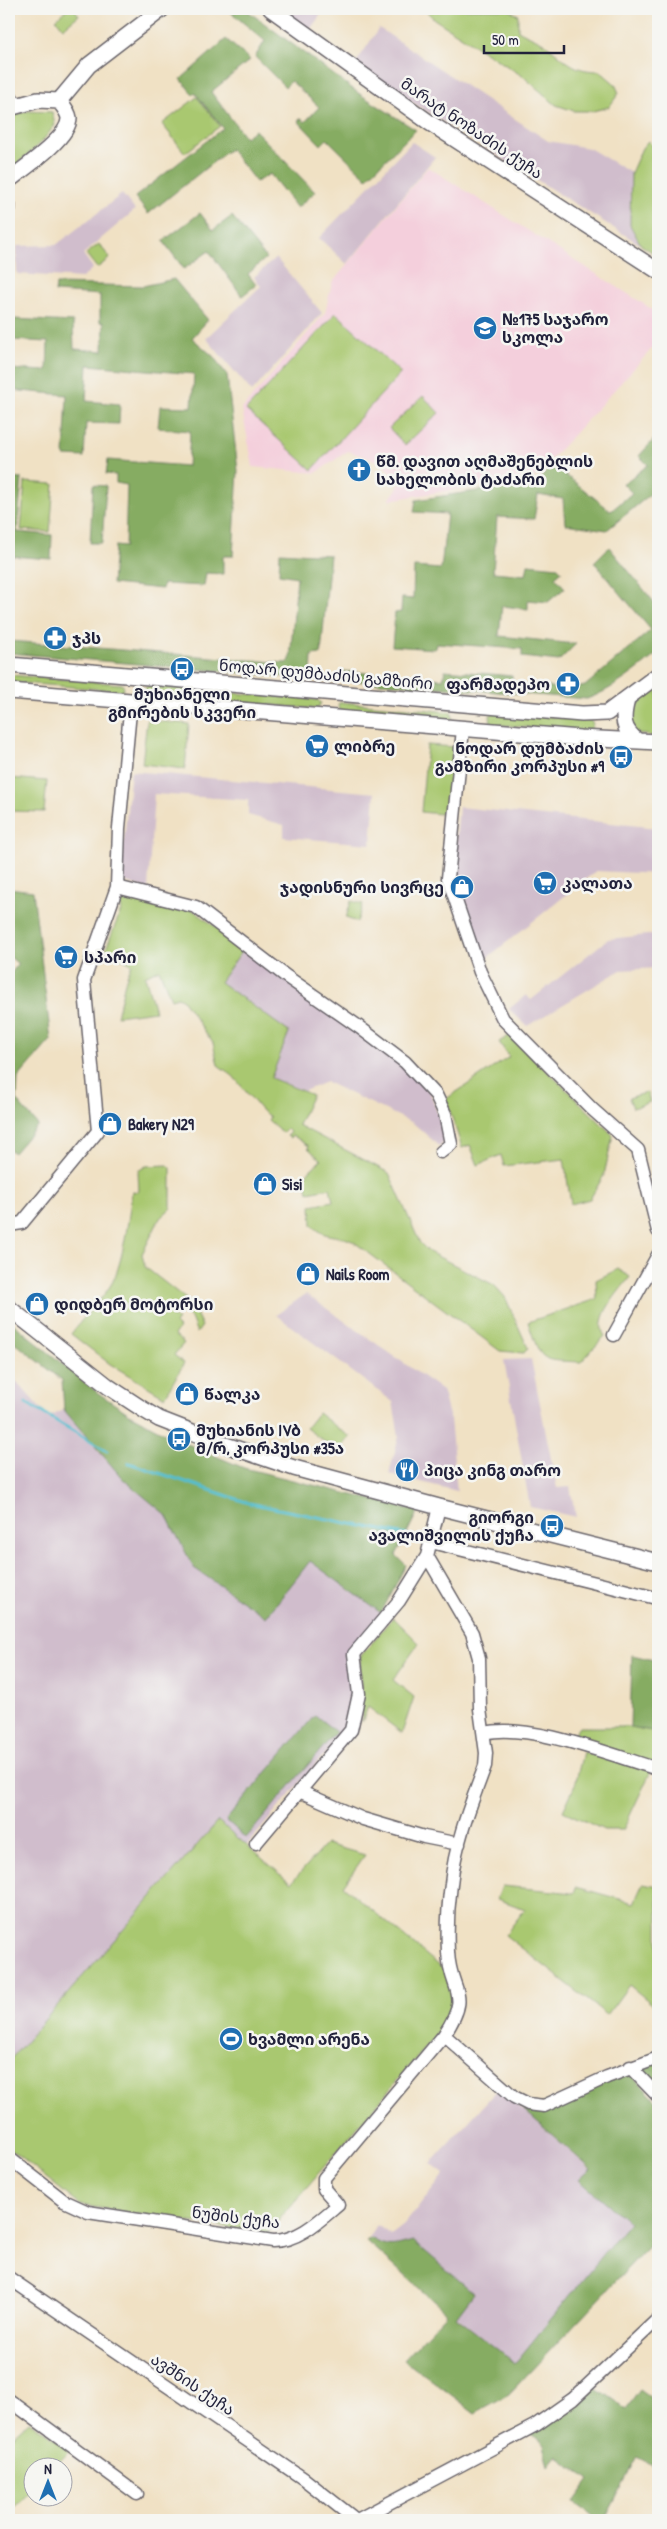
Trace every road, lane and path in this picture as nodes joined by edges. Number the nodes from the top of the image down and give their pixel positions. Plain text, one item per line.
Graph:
1 (162, 9) edge
2 (272, 9) edge
3 (59, 101) junction
4 (11, 102) edge
5 (9, 180) edge
6 (9, 204) edge
7 (9, 209) edge
8 (658, 270) edge
9 (9, 665) edge
10 (658, 675) edge
11 (134, 676) junction
12 (9, 691) edge
13 (329, 692) junction
14 (627, 700) junction
15 (131, 701) junction
16 (491, 706) junction
17 (591, 714) junction
18 (326, 717) junction
19 (463, 728) junction
20 (490, 730) junction
21 (590, 739) junction
22 (638, 741) junction
23 (658, 742) edge
24 (117, 887) junction
25 (441, 1152) dead end
26 (9, 1225) edge
27 (658, 1232) edge
28 (658, 1255) edge
29 (9, 1308) edge
30 (614, 1335) dead end
31 (439, 1507) junction
32 (431, 1542) junction
33 (427, 1556) junction
34 (658, 1562) edge
35 (652, 1597) dead end
36 (485, 1733) junction
37 (658, 1769) edge
38 (299, 1791) junction
39 (256, 1843) dead end
40 (459, 1844) junction
41 (444, 2035) junction
42 (658, 2058) edge
43 (630, 2067) junction
44 (658, 2096) edge
45 (9, 2158) edge
46 (9, 2278) edge
47 (658, 2319) edge
48 (9, 2400) edge
49 (136, 2494) dead end
50 (357, 2520) edge

1 - 3 street
2 - 8 street, მარატ ნოზაძის ქუჩა
3 - 4 street
3 - 5 street
6 - 7 street
9 - 11 street, ნოდარ დუმბაძის გამზირი
10 - 14 street, ნოდარ დუმბაძის გამზირი
11 - 13 street, ნოდარ დუმბაძის გამზირი
11 - 15 street
12 - 15 street
13 - 16 street, ნოდარ დუმბაძის გამზირი
13 - 18 street
14 - 17 street, ნოდარ დუმბაძის გამზირი
14 - 22 street
15 - 18 street
15 - 24 street
16 - 17 street, ნოდარ დუმბაძის გამზირი
16 - 20 street
17 - 21 street
18 - 19 street
19 - 20 street
19 - 27 street
20 - 21 street
21 - 22 street
22 - 23 street
24 - 25 street
24 - 26 street
28 - 30 street
29 - 31 street
31 - 32 street
31 - 34 street
32 - 33 street
32 - 35 street
33 - 36 street
33 - 38 street
36 - 37 street
36 - 40 street
38 - 39 street
38 - 40 street
40 - 41 street
41 - 43 street
41 - 45 street, ნუშის ქუჩა
42 - 43 street
43 - 44 street
46 - 50 street, ავშნის ქუჩა
47 - 50 street
48 - 49 street

